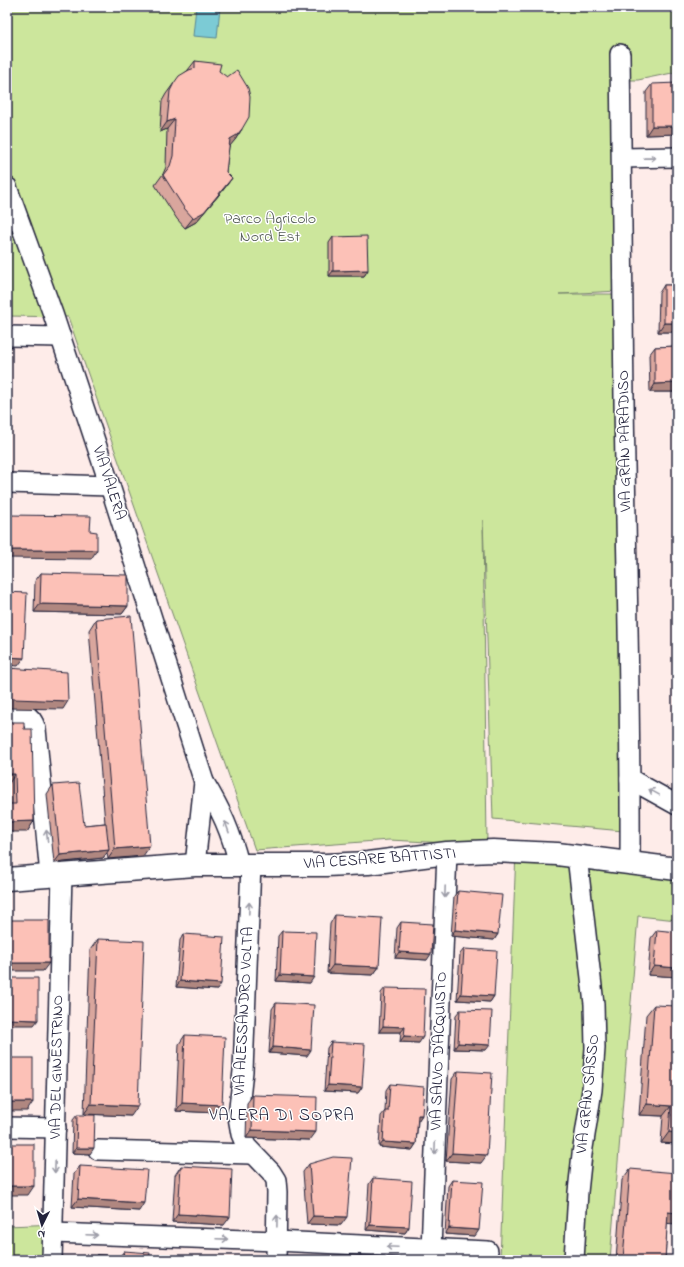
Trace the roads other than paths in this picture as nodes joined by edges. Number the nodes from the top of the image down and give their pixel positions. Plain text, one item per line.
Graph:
1 (620, 54) dead end
2 (677, 157) edge
3 (622, 158) junction
4 (7, 187) edge
5 (7, 336) edge
6 (61, 337) junction
7 (7, 483) edge
8 (110, 486) junction
9 (7, 712) edge
10 (630, 779) junction
11 (204, 782) junction
12 (677, 805) edge
13 (447, 853) junction
14 (577, 856) junction
15 (245, 864) junction
16 (630, 864) junction
17 (195, 865) junction
18 (677, 869) edge
19 (56, 875) junction
20 (7, 879) edge
21 (7, 1127) edge
22 (56, 1128) junction
23 (98, 1150) dead end
24 (252, 1154) junction
25 (53, 1233) junction
26 (276, 1241) junction
27 (431, 1249) junction
28 (488, 1251) dead end
29 (52, 1260) edge
30 (276, 1260) edge
31 (574, 1260) edge

1 - 3 street, VIA GRAN PARADISO
3 -> 2 street
3 - 10 street, VIA GRAN PARADISO
4 - 6 street, VIA VALERA
5 - 6 street
6 - 8 street, VIA VALERA
7 - 8 street
8 - 11 street, VIA VALERA
19 -> 9 street, VIA DEL GINESTRINO
12 -> 10 street
10 - 16 street, VIA GRAN PARADISO
15 -> 11 street, VIA VALERA
11 - 17 street, VIA VALERA
13 - 14 street, VIA CESARE BATTISTI
13 - 15 street, VIA CESARE BATTISTI
13 -> 27 street, VIA SALVO D'ACQUISTO
14 - 16 street, VIA CESARE BATTISTI
14 - 31 street, VIA GRAN SASSO
15 - 17 street, VIA CESARE BATTISTI
24 -> 15 street, VIA ALESSANDRO VOLTA
16 - 18 street, VIA CESARE BATTISTI
17 - 19 street, VIA CESARE BATTISTI
19 - 20 street, VIA CESARE BATTISTI
19 - 22 street, VIA DEL GINESTRINO
21 - 22 street
22 -> 25 street, VIA DEL GINESTRINO
23 - 24 street
26 -> 24 street, VIA ALESSANDRO VOLTA
25 -> 26 street
25 - 29 street, VIA DEL GINESTRINO
27 -> 26 street
26 - 30 street, VIA ALESSANDRO VOLTA
27 - 28 street

